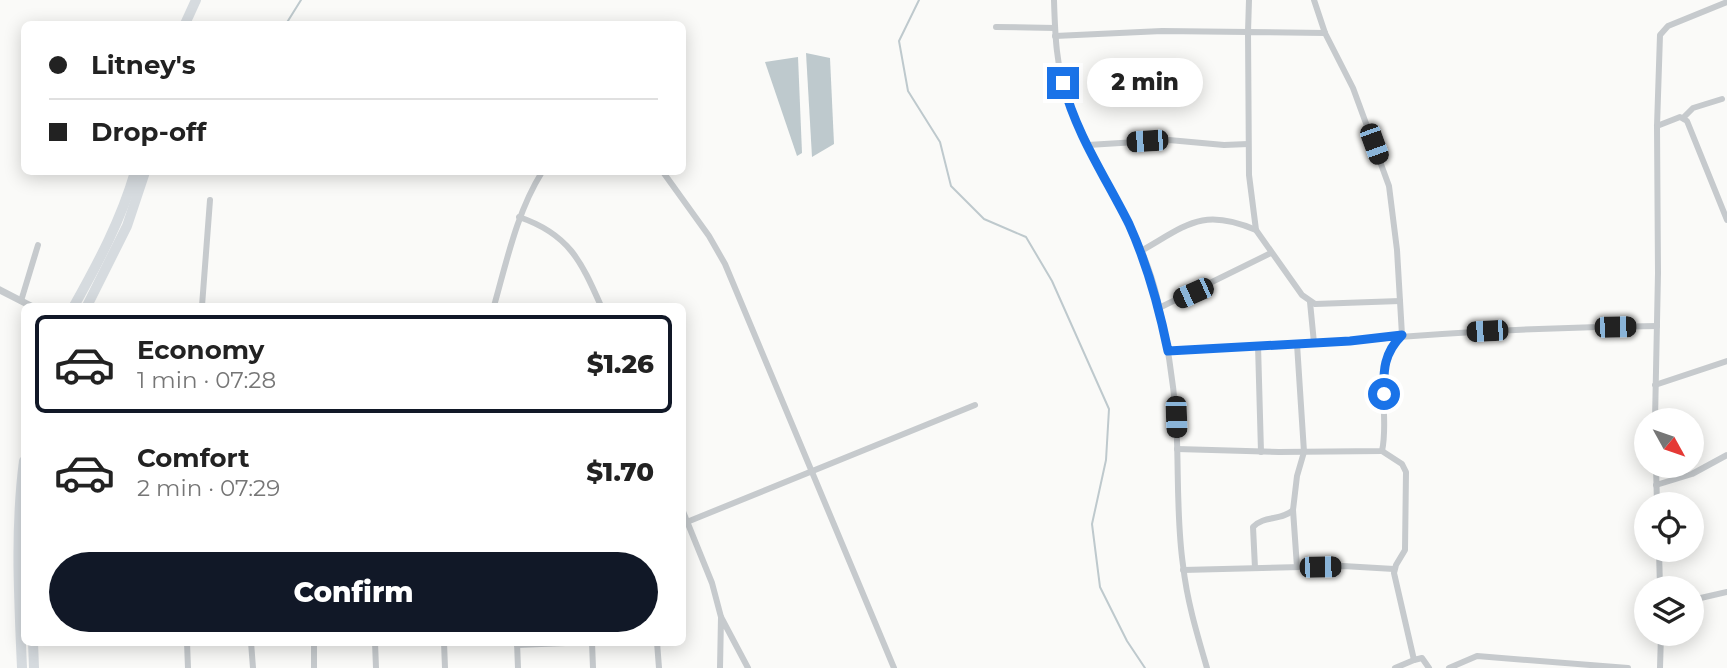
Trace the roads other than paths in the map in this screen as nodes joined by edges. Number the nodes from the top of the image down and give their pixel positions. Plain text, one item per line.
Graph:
1 (196, 0) edge
2 (1054, 0) edge
3 (1249, 0) edge
4 (1314, 0) edge
5 (1727, 2) edge
6 (186, 21) edge
7 (996, 27) dead end
8 (1055, 32) junction
9 (1248, 32) junction
10 (1325, 33) junction
11 (1721, 99) dead end
12 (1682, 118) junction
13 (1657, 126) junction
14 (1248, 144) junction
15 (1088, 145) junction
16 (134, 175) edge
17 (144, 175) edge
18 (540, 175) edge
19 (665, 175) edge
20 (210, 200) dead end
21 (519, 217) junction
22 (1727, 220) edge
23 (1256, 230) junction
24 (38, 245) dead end
25 (1141, 251) junction
26 (1271, 253) junction
27 (0, 290) edge
28 (21, 301) junction
29 (1310, 302) junction
30 (1400, 302) junction
31 (25, 303) edge
32 (76, 303) edge
33 (88, 303) edge
34 (202, 303) edge
35 (495, 303) edge
36 (600, 303) edge
37 (1159, 308) junction
38 (1657, 326) junction
39 (1402, 335) junction
40 (1314, 343) junction
41 (1297, 344) junction
42 (1258, 345) junction
43 (1168, 351) junction
44 (1727, 360) edge
45 (1655, 386) junction
46 (975, 405) dead end
47 (1655, 408) edge
48 (1177, 449) junction
49 (1382, 451) junction
50 (1261, 452) junction
51 (1304, 452) junction
52 (1727, 455) edge
53 (812, 472) junction
54 (1656, 478) edge
55 (1656, 485) junction
56 (21, 487) edge
57 (1656, 492) edge
58 (1293, 510) junction
59 (686, 523) edge
60 (686, 525) edge
61 (1255, 568) junction
62 (1297, 568) junction
63 (1394, 569) junction
64 (1183, 570) junction
65 (1727, 592) edge
66 (1704, 597) edge
67 (721, 617) junction
68 (21, 626) edge
69 (21, 646) edge
70 (33, 646) edge
71 (187, 646) edge
72 (251, 646) edge
73 (314, 646) edge
74 (375, 646) edge
75 (444, 646) edge
76 (517, 646) edge
77 (591, 646) edge
78 (657, 646) edge
79 (1661, 646) edge
80 (1469, 658) junction
81 (1414, 660) junction
82 (22, 668) edge
83 (34, 668) edge
84 (188, 668) edge
85 (253, 668) edge
86 (314, 668) edge
87 (376, 668) edge
88 (445, 668) edge
89 (518, 668) edge
90 (593, 668) edge
91 (659, 668) edge
92 (720, 668) edge
93 (748, 668) edge
94 (894, 668) edge
95 (1208, 668) edge
96 (1395, 668) edge
97 (1429, 668) edge
98 (1449, 668) edge
99 (1473, 668) edge
100 (1628, 668) edge
101 (1660, 668) edge

1 - 6 highway
2 - 8 street
3 - 9 street
4 - 10 street
5 - 13 street
7 - 8 street
8 - 9 street
8 - 15 street
9 - 10 street
9 - 14 street
10 - 30 street
11 - 12 street
12 - 13 street
12 - 22 street
13 - 38 street
14 - 15 street
14 - 23 street
15 - 25 street
16 - 32 highway
17 - 33 highway
18 - 21 street
19 - 53 street
20 - 34 street
21 - 35 street
21 - 36 street
23 - 25 street
23 - 26 street
24 - 28 street
25 - 37 street
26 - 29 street
26 - 37 street
27 - 28 street
28 - 31 street
29 - 30 street
29 - 40 street
30 - 39 street
37 - 43 street
38 - 39 street
38 - 45 street
39 - 40 street
39 - 49 street
40 - 41 street
41 - 42 street
41 - 51 street
42 - 43 street
42 - 50 street
43 - 48 street
44 - 45 street
45 - 47 street
46 - 53 street
48 - 50 street
48 - 64 street
49 - 51 street
49 - 63 street
50 - 51 street
51 - 58 street
52 - 55 street
53 - 59 street
53 - 94 street
54 - 55 street
55 - 57 street
56 - 68 highway
58 - 61 street
58 - 62 street
60 - 67 street
61 - 62 street
61 - 64 street
62 - 63 street
63 - 81 street
64 - 95 street
65 - 66 street
67 - 92 street
67 - 93 street
69 - 82 highway
70 - 83 highway
71 - 84 street
72 - 85 street
73 - 86 street
74 - 87 street
75 - 88 street
76 - 89 street
77 - 90 street
78 - 91 street
79 - 101 street
80 - 98 street
80 - 99 street
80 - 100 street
81 - 96 street
81 - 97 street

